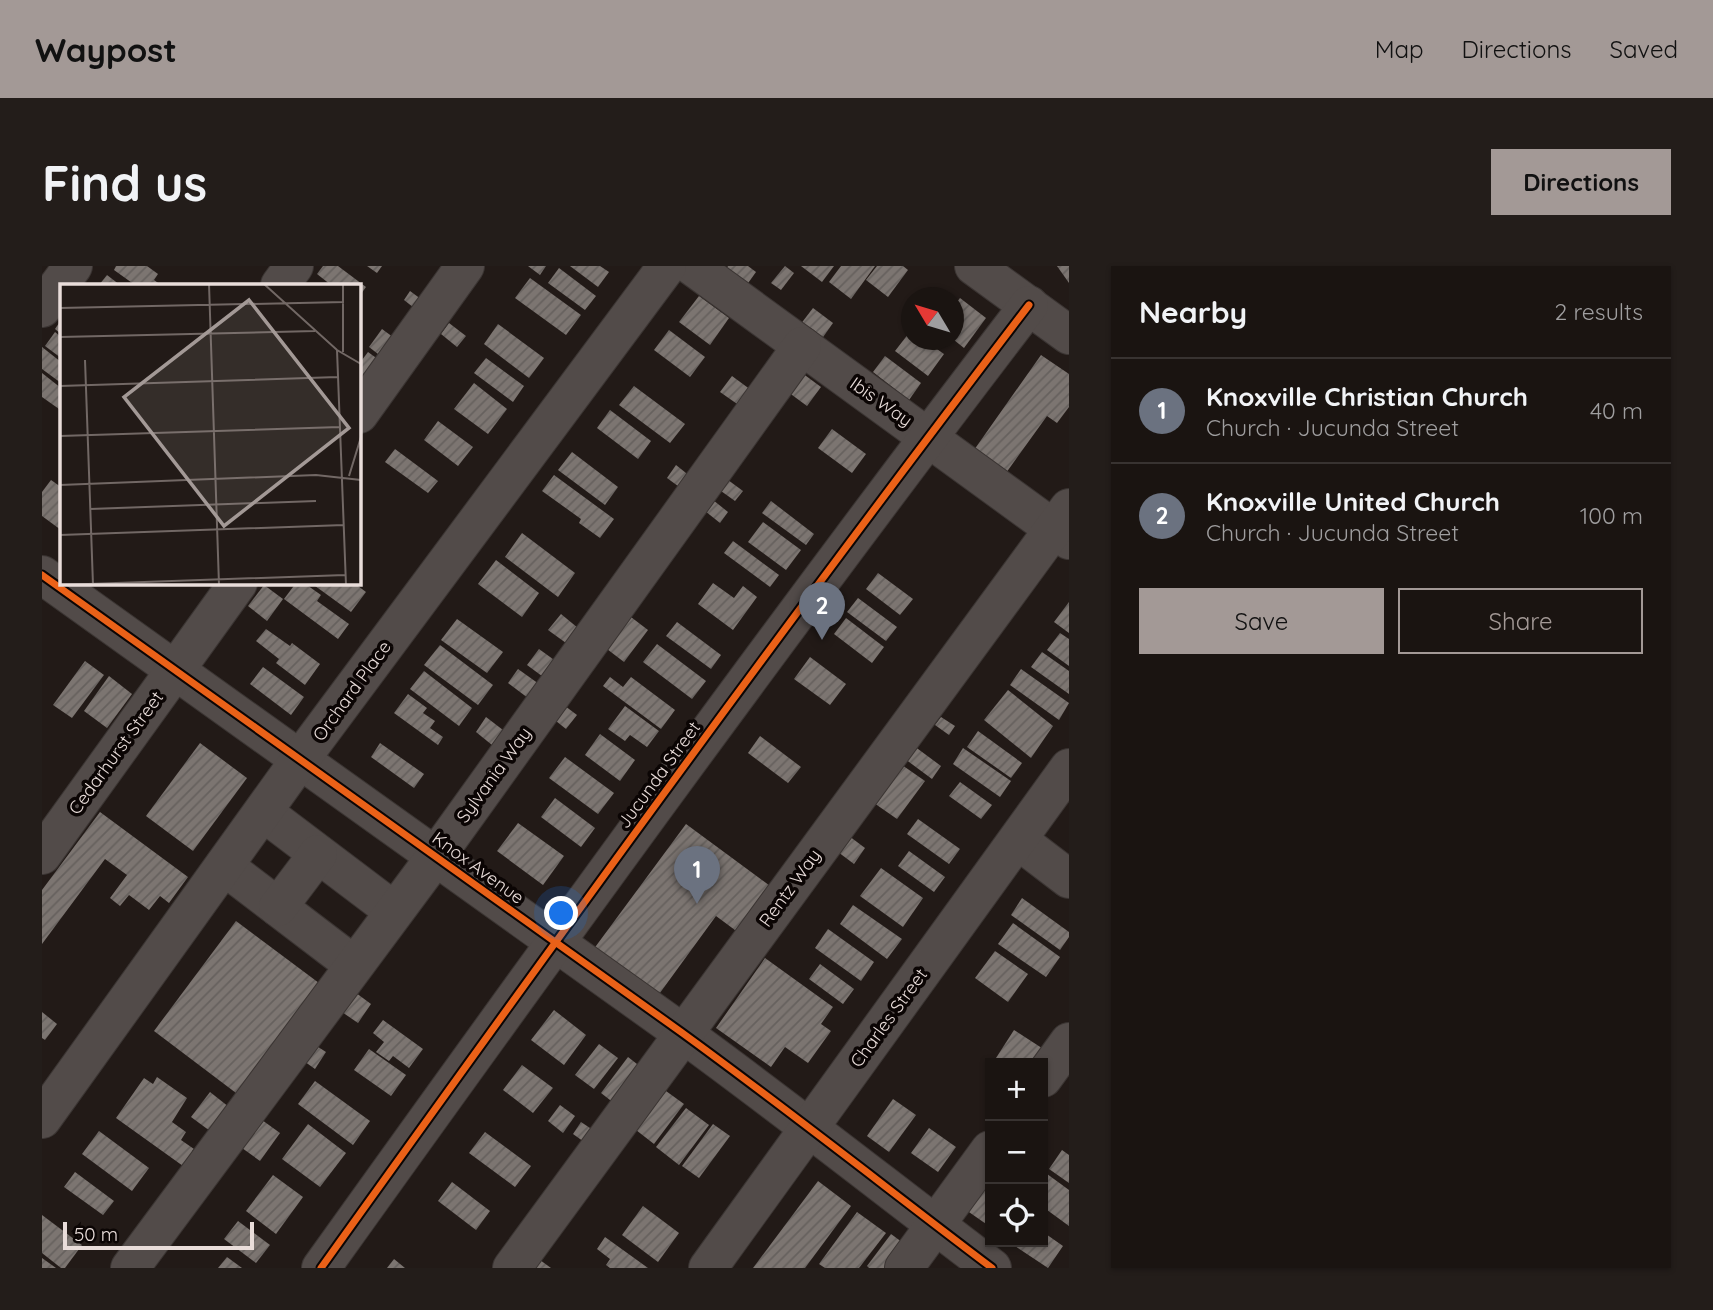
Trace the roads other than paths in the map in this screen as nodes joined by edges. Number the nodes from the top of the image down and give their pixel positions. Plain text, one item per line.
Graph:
1 (74, 266) edge
2 (295, 266) edge
3 (465, 266) edge
4 (692, 266) edge
5 (974, 266) edge
6 (649, 272) edge
7 (60, 284) edge
8 (60, 284) edge
9 (281, 284) edge
10 (1029, 305) junction
11 (42, 308) edge
12 (1069, 335) edge
13 (802, 346) junction
14 (360, 413) edge
15 (928, 436) junction
16 (1064, 526) edge
17 (50, 583) edge
18 (237, 584) edge
19 (174, 672) junction
20 (299, 761) junction
21 (1069, 768) edge
22 (263, 812) junction
23 (1018, 840) junction
24 (318, 854) junction
25 (42, 855) edge
26 (436, 856) junction
27 (224, 866) junction
28 (1069, 879) edge
29 (278, 907) junction
30 (394, 911) junction
31 (554, 943) junction
32 (354, 965) junction
33 (683, 1033) junction
34 (1069, 1042) edge
35 (1048, 1071) edge
36 (42, 1119) edge
37 (809, 1130) junction
38 (985, 1157) edge
39 (935, 1225) junction
40 (718, 1265) edge
41 (130, 1268) edge
42 (321, 1268) edge
43 (512, 1268) edge
44 (904, 1268) edge
45 (992, 1268) edge

1 - 7 street
2 - 9 street
3 - 14 street
4 - 13 street, Ibis Way
5 - 10 street
6 - 20 street, Orchard Place
8 - 11 street
10 - 12 street
10 - 15 street, Jucunda Street
13 - 15 street, Ibis Way
13 - 26 street, Sylvania Way
15 - 16 street, Ibis Way
15 - 31 street, Jucunda Street
16 - 33 street, Rentz Way
17 - 19 street, Knox Avenue
18 - 19 street, Cedarhurst Street
19 - 20 street, Knox Avenue
19 - 25 street, Cedarhurst Street
20 - 22 street, Orchard Place
20 - 26 street, Knox Avenue
21 - 23 street, Charles Street
22 - 24 street
22 - 27 street, Orchard Place
23 - 28 street
23 - 37 street, Charles Street
24 - 29 street
24 - 30 street
26 - 30 street, Sylvania Way
26 - 31 street, Knox Avenue
27 - 29 street
27 - 36 street, Orchard Place
29 - 32 street
30 - 32 street, Sylvania Way
31 - 33 street, Knox Avenue
31 - 42 street, Jucunda Street
32 - 41 street, Sylvania Way
33 - 37 street, Knox Avenue
33 - 43 street, Rentz Way
34 - 35 street
37 - 39 street, Knox Avenue
37 - 40 street, Charles Street
38 - 39 street
39 - 44 street
39 - 45 street, Knox Avenue

